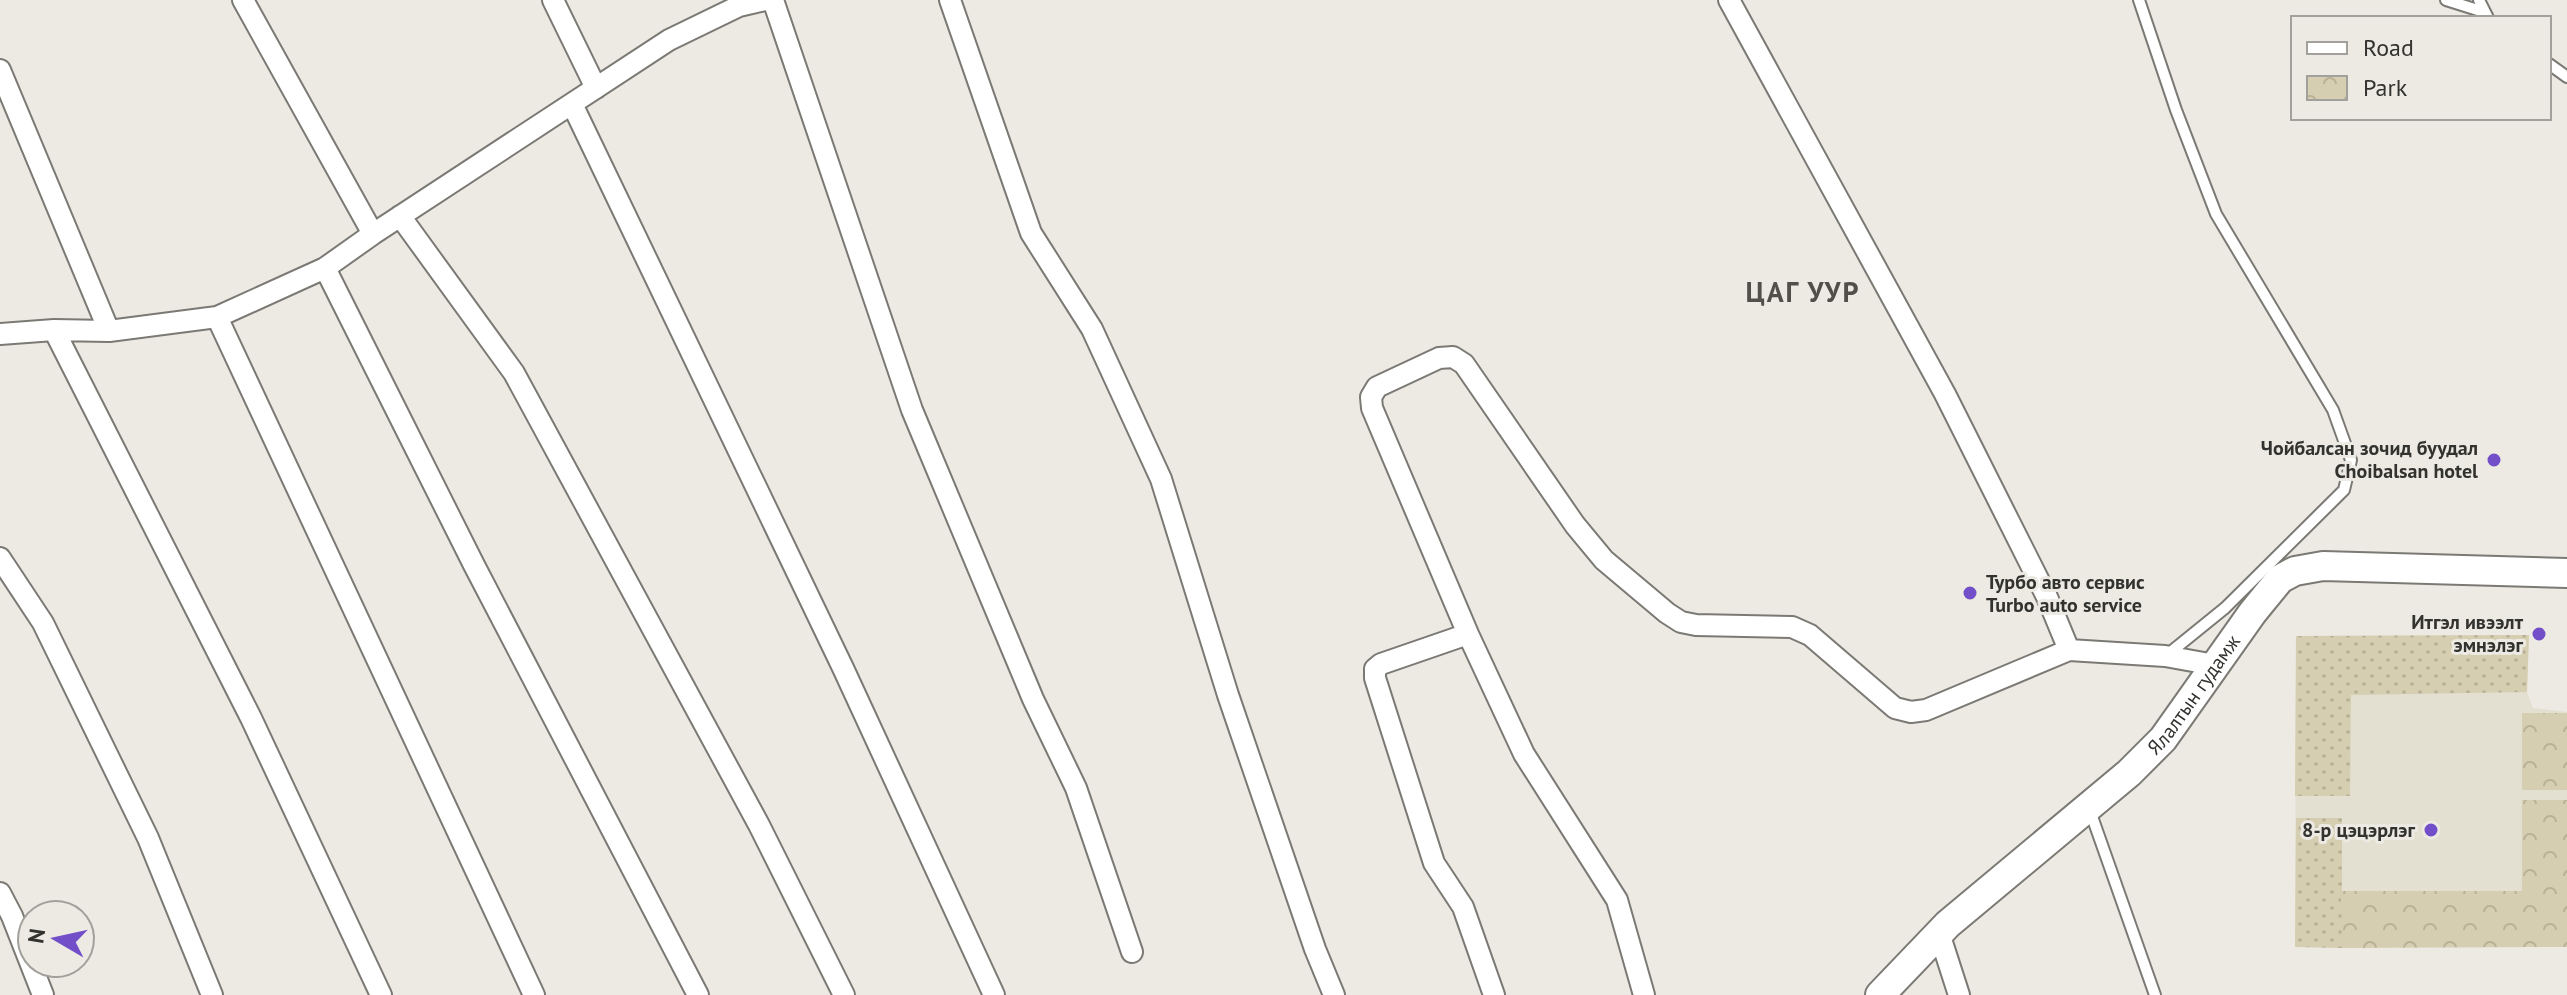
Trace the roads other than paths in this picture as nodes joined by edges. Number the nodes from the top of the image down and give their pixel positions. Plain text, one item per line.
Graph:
1 (243, 0) edge
2 (553, 0) edge
3 (765, 0) edge
4 (773, 0) edge
5 (950, 0) edge
6 (1729, 0) edge
7 (2139, 0) edge
8 (2446, 0) edge
9 (2479, 0) edge
10 (739, 3) edge
11 (2486, 15) edge
12 (0, 70) edge
13 (596, 88) junction
14 (572, 104) junction
15 (400, 216) junction
16 (373, 234) junction
17 (325, 268) junction
18 (217, 317) junction
19 (54, 330) junction
20 (109, 331) junction
21 (0, 334) edge
22 (0, 558) edge
23 (2567, 573) edge
24 (1468, 634) junction
25 (2069, 650) junction
26 (2165, 656) junction
27 (2215, 665) junction
28 (2088, 806) junction
29 (0, 893) edge
30 (1939, 933) junction
31 (1132, 952) dead end
32 (43, 995) edge
33 (212, 995) edge
34 (381, 995) edge
35 (534, 995) edge
36 (698, 995) edge
37 (844, 995) edge
38 (994, 995) edge
39 (1334, 995) edge
40 (1494, 995) edge
41 (1644, 995) edge
42 (1880, 995) edge
43 (1959, 995) edge
44 (2155, 995) edge

1 - 16 street
2 - 13 street
3 - 10 street
4 - 31 street
5 - 39 street
6 - 25 street
7 - 26 lane
8 - 11 lane
9 - 11 lane
10 - 13 street
12 - 20 street
13 - 14 street
14 - 15 street
14 - 38 street
15 - 16 street
15 - 37 street
16 - 17 street
17 - 18 street
17 - 36 street
18 - 20 street
18 - 35 street
19 - 20 street
19 - 21 street
19 - 34 street
22 - 33 street
23 - 27 street, Ялалтын гудамж
24 - 25 street
24 - 40 street
24 - 41 street
25 - 26 street
26 - 27 street
27 - 28 street, Ялалтын гудамж
28 - 30 street, Ялалтын гудамж
28 - 44 lane
29 - 32 street
30 - 42 street, Ялалтын гудамж
30 - 43 street

